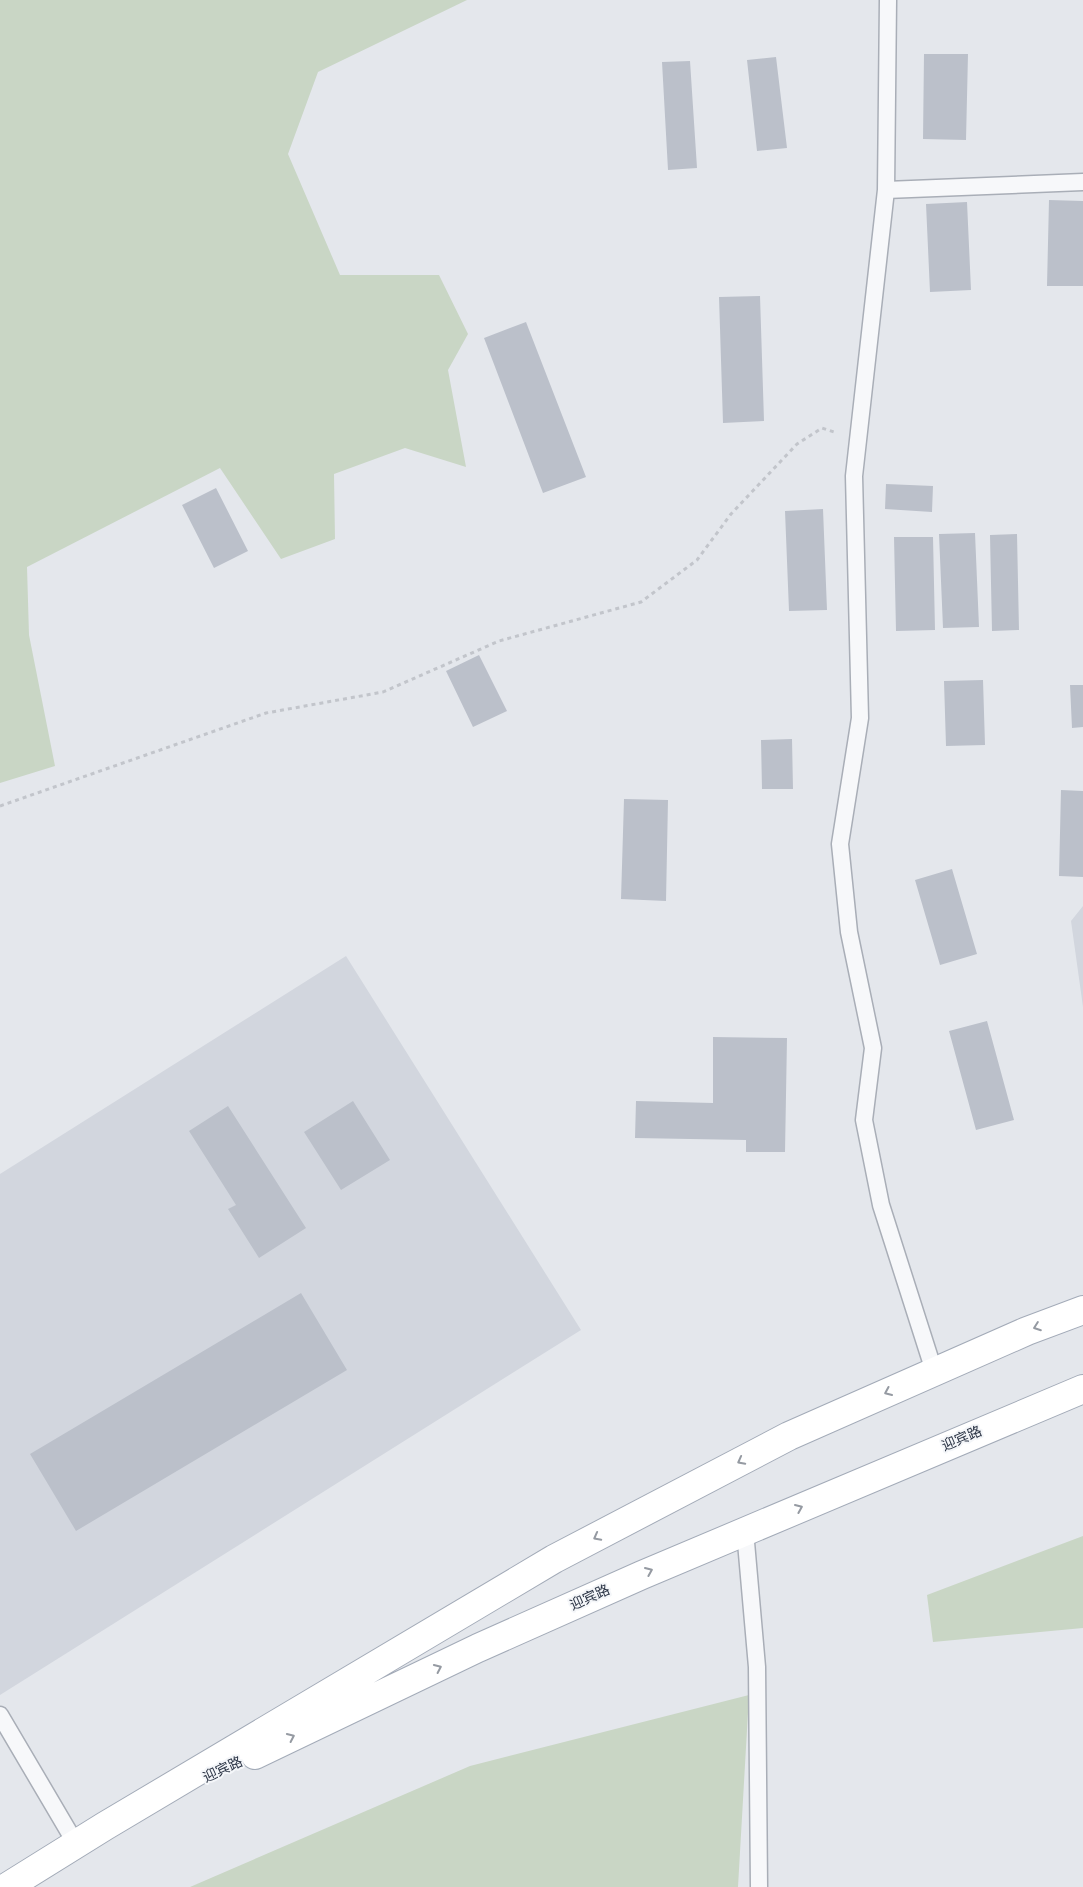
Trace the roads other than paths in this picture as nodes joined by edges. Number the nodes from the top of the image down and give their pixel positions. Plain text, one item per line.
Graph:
1 (888, 0) edge
2 (1083, 182) edge
3 (886, 190) junction
4 (1083, 1310) edge
5 (934, 1371) junction
6 (1083, 1389) edge
7 (745, 1531) junction
8 (0, 1715) edge
9 (105, 1826) junction
10 (76, 1844) junction
11 (7, 1887) edge
12 (760, 1887) edge

1 - 3 lane
2 - 3 lane
3 - 5 lane
4 -> 5 main road
5 -> 9 main road
7 -> 6 main road, 迎宾路
9 -> 7 main road, 迎宾路
7 - 12 lane
8 - 10 lane
9 - 10 main road
10 - 11 main road

